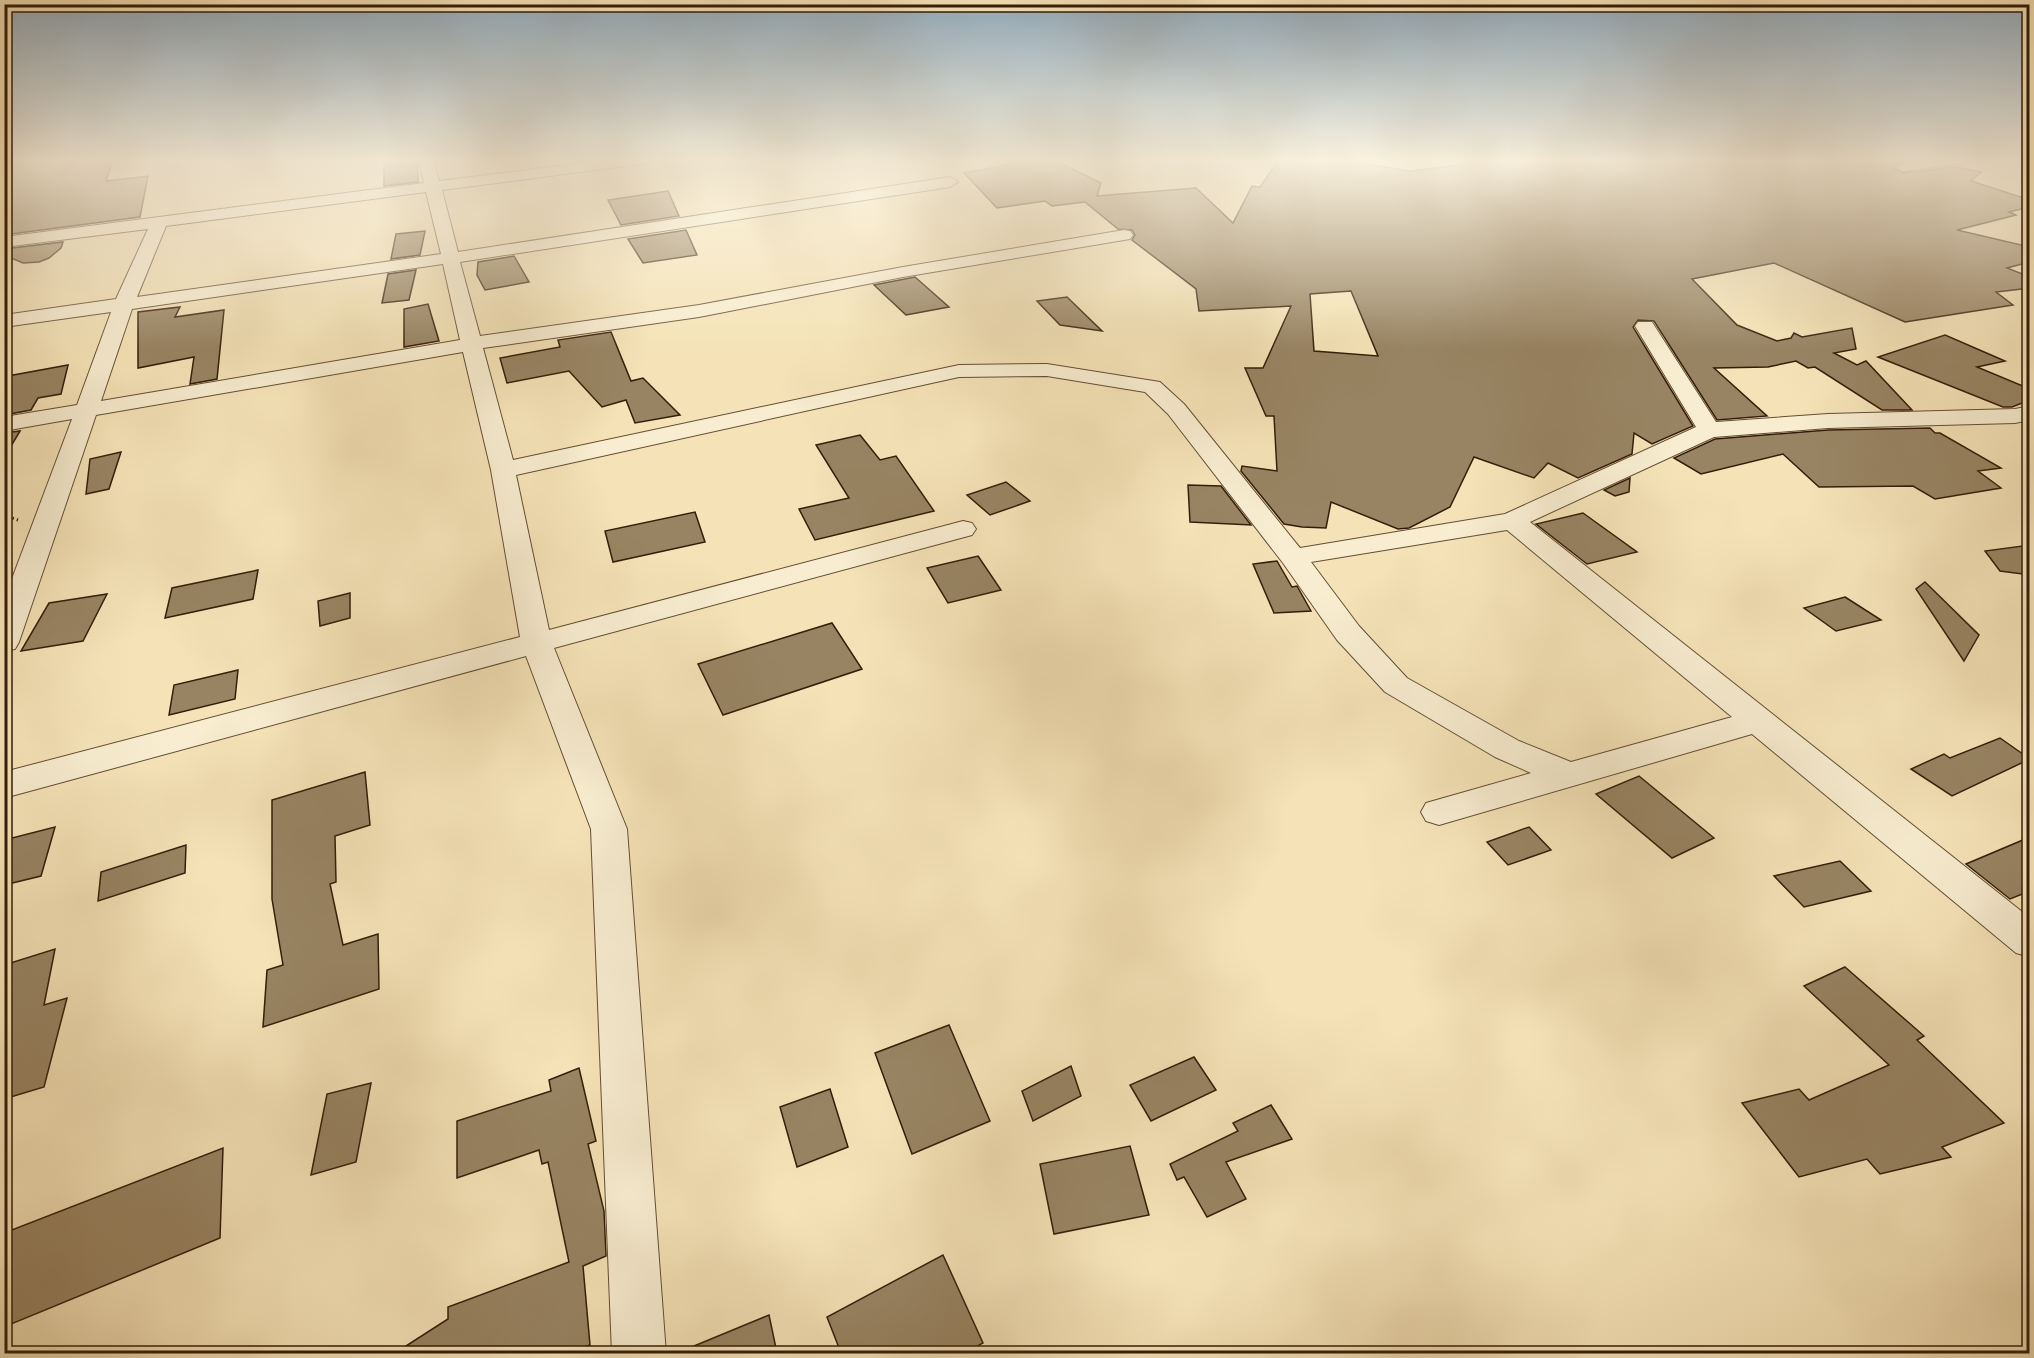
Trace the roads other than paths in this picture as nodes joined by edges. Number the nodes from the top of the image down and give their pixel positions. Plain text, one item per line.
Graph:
1 (156, 222) edge
2 (159, 222) edge
3 (442, 222) edge
4 (685, 222) edge
5 (1124, 235) dead end
6 (4, 242) edge
7 (451, 258) junction
8 (124, 304) junction
9 (4, 321) edge
10 (1645, 326) dead end
11 (471, 344) junction
12 (85, 410) junction
13 (2030, 413) edge
14 (4, 424) edge
15 (1709, 430) junction
16 (503, 470) junction
17 (1512, 521) junction
18 (963, 529) dead end
19 (1293, 557) junction
20 (4, 642) edge
21 (536, 642) junction
22 (1757, 721) junction
23 (1569, 775) junction
24 (4, 785) edge
25 (1439, 812) dead end
26 (2030, 941) edge
27 (639, 1353) edge

1 - 6 street
2 - 8 street
3 - 7 street
4 - 7 street
5 - 11 street
7 - 8 street
7 - 11 street
8 - 9 street
8 - 12 street
10 - 15 street
11 - 12 street
11 - 16 street
12 - 14 street
12 - 20 street
13 - 15 street
15 - 17 street
16 - 19 street
16 - 21 street
17 - 19 street
17 - 22 street
18 - 21 street
19 - 23 street
21 - 24 street
21 - 27 street
22 - 23 street
22 - 26 street
23 - 25 street

